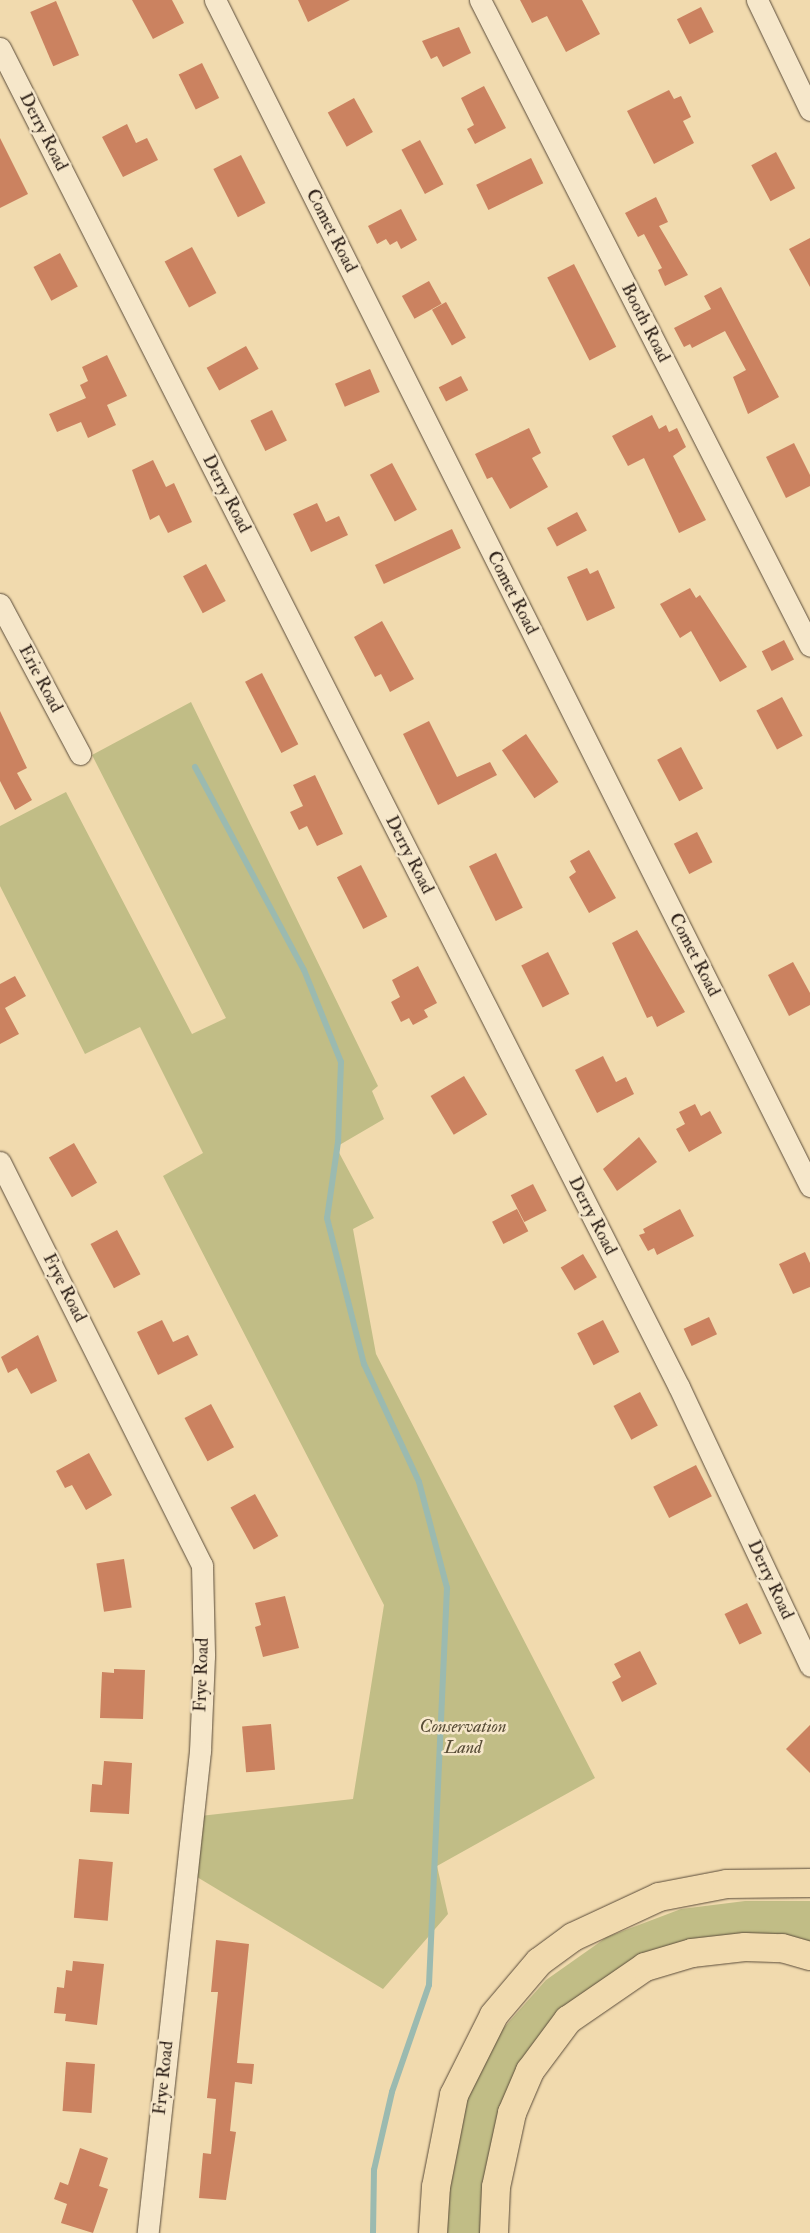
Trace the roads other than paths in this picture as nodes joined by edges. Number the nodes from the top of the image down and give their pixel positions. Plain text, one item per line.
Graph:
1 (215, 0) edge
2 (480, 0) edge
3 (757, 0) edge
4 (0, 48) edge
5 (810, 110) edge
6 (0, 604) edge
7 (810, 646) edge
8 (80, 754) dead end
9 (0, 1162) edge
10 (810, 1186) edge
11 (810, 1666) edge
12 (810, 1883) edge
13 (810, 1956) edge
14 (148, 2233) edge
15 (433, 2233) edge
16 (494, 2233) edge

1 - 10 street, Comet Road
2 - 7 street, Booth Road
3 - 5 street
4 - 11 street, Derry Road
6 - 8 street, Erie Road
9 - 14 street, Frye Road
12 - 15 highway
13 - 16 highway

